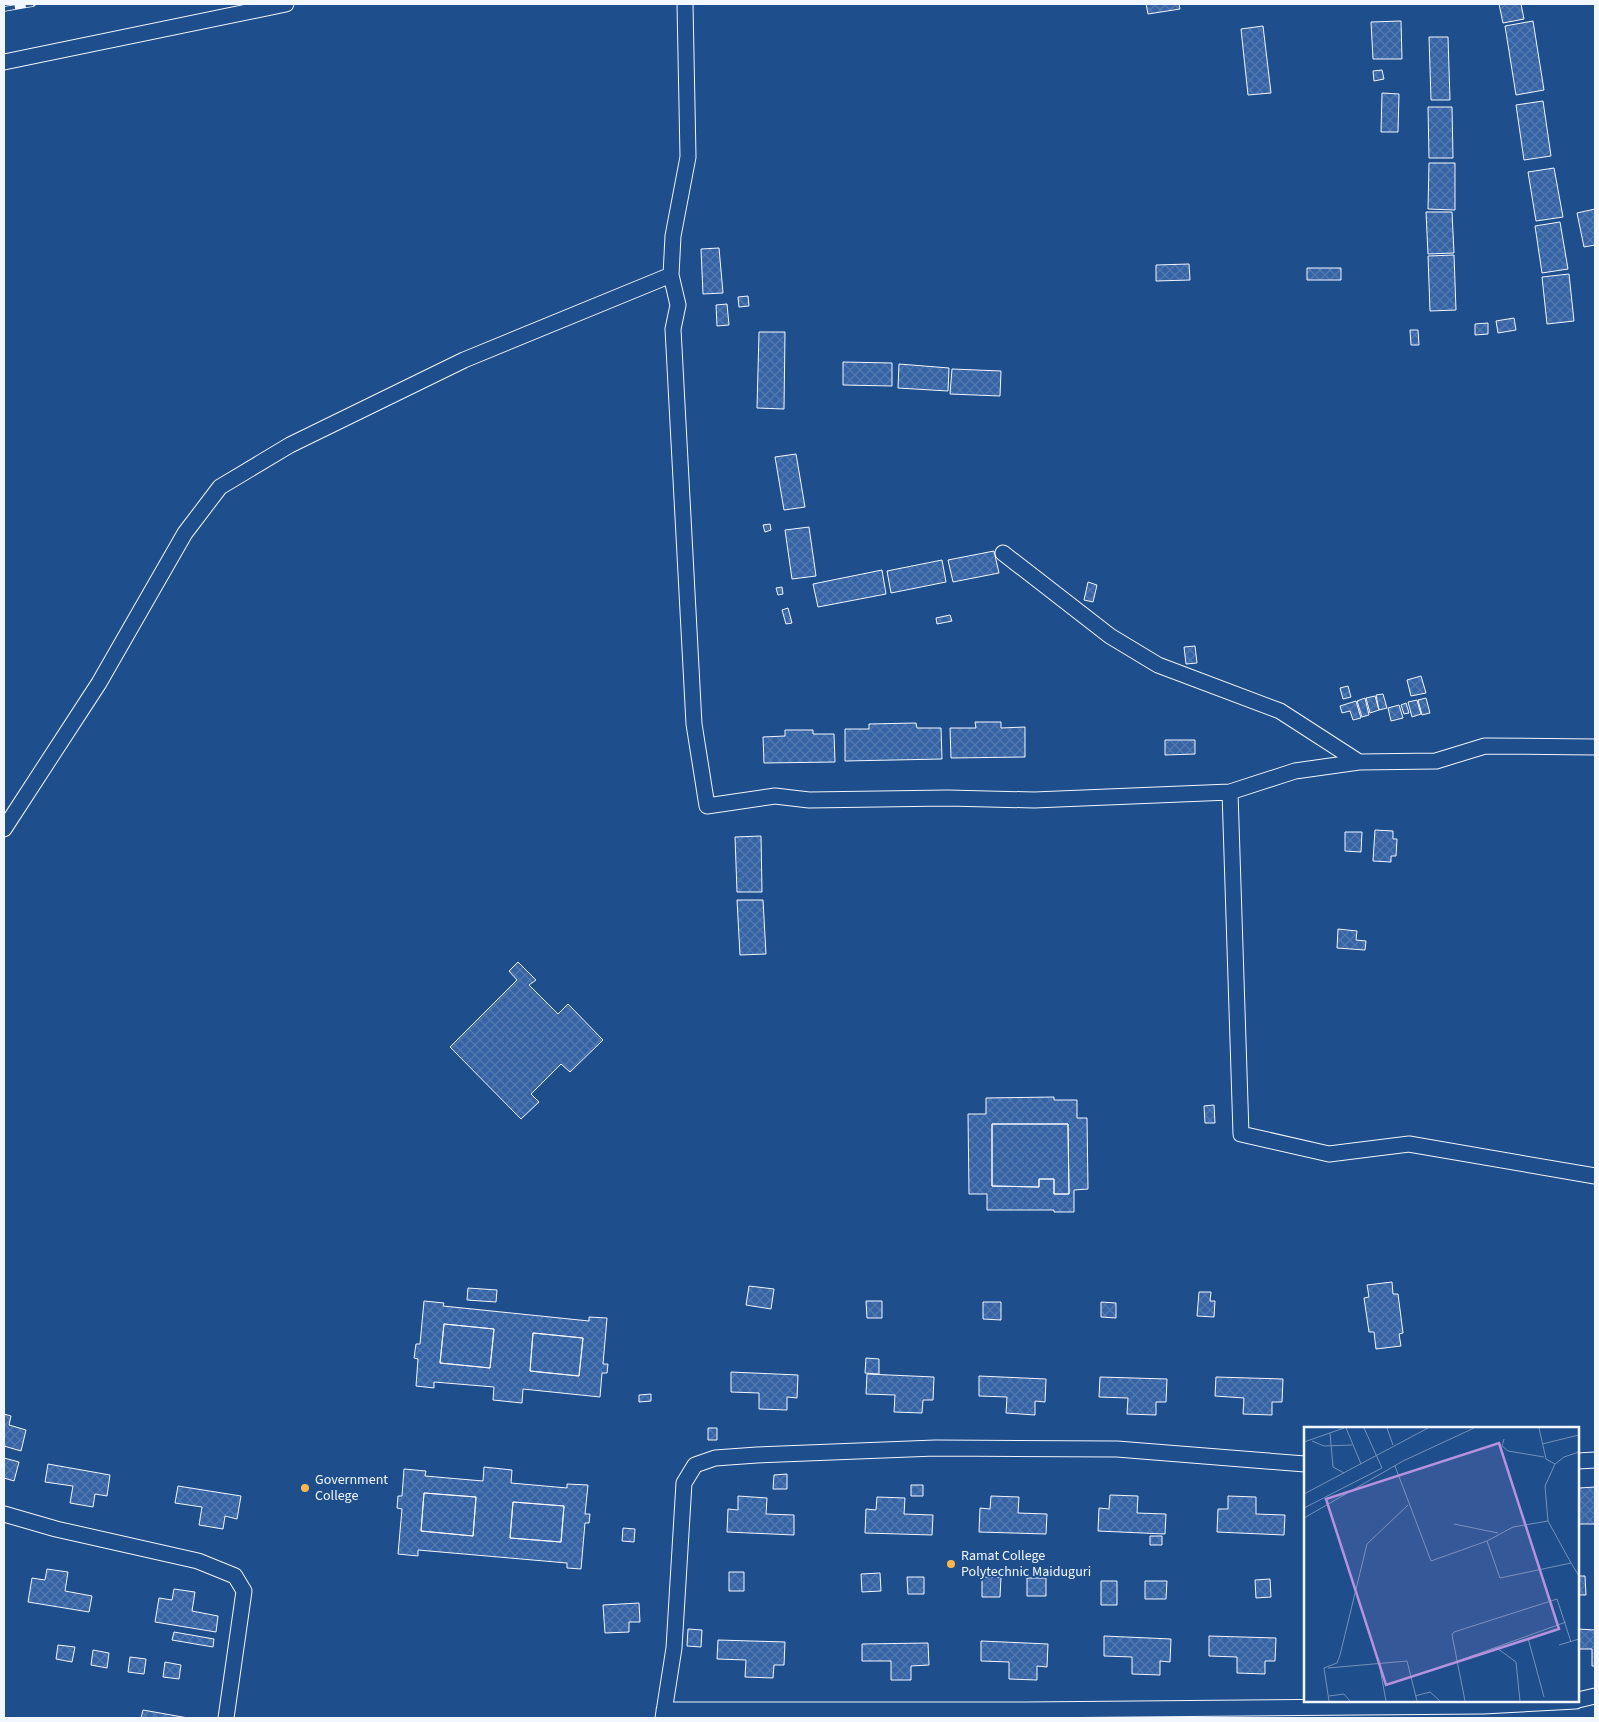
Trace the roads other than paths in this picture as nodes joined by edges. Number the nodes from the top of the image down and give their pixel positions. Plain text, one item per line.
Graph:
1 (286, 4) edge
2 (685, 4) edge
3 (4, 62) edge
4 (671, 275) junction
5 (1003, 554) dead end
6 (1595, 747) edge
7 (1359, 762) junction
8 (1230, 792) junction
9 (4, 829) edge
10 (1595, 1176) edge
11 (1595, 1460) edge
12 (1579, 1461) edge
13 (1304, 1464) edge
14 (4, 1514) edge
15 (1595, 1696) edge
16 (1579, 1700) edge
17 (1558, 1702) edge
18 (1313, 1713) edge
19 (663, 1714) edge
20 (1030, 1714) edge
21 (226, 1718) edge

1 - 3 street
2 - 4 street
4 - 8 street
4 - 9 street
5 - 7 street
6 - 7 street
7 - 8 street
8 - 10 street
11 - 12 street
13 - 19 street
14 - 21 street
15 - 16 street
17 - 18 street
18 - 20 street
19 - 20 street

